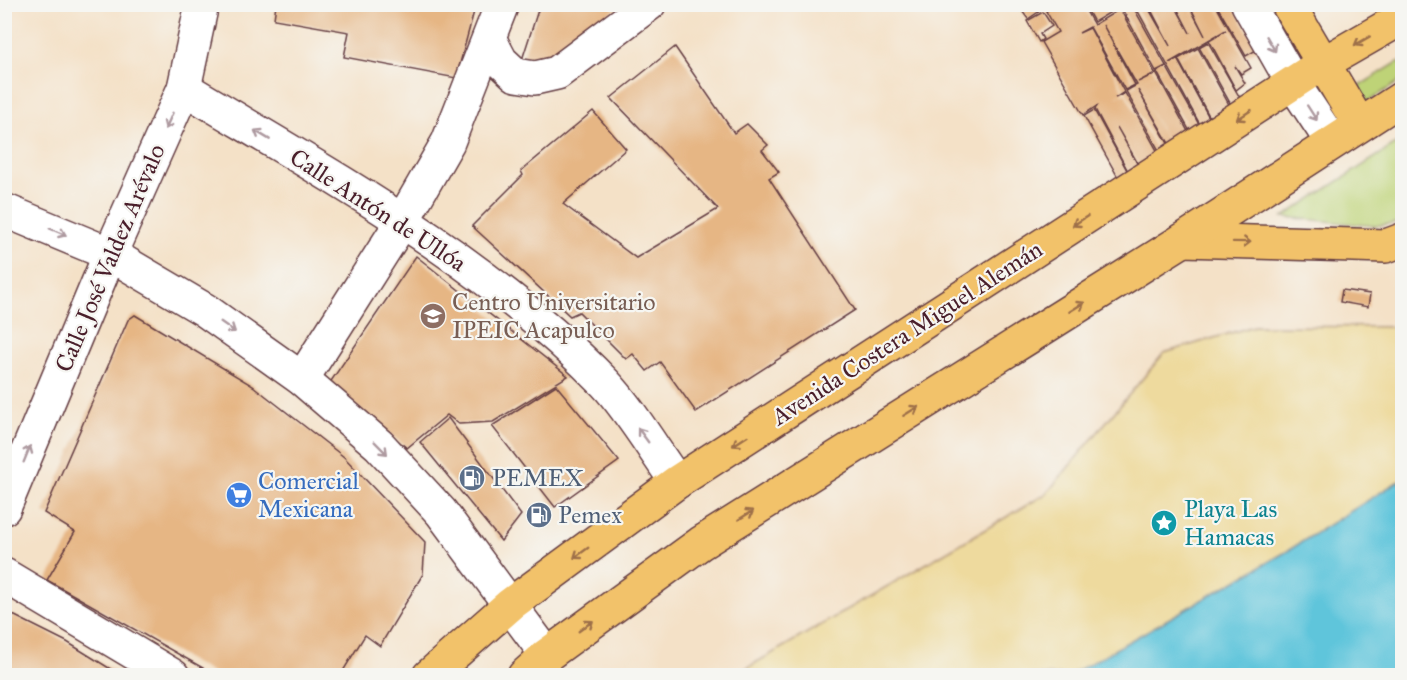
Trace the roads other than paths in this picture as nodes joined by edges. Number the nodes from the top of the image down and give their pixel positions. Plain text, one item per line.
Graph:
1 (202, 4) edge
2 (502, 4) edge
3 (649, 4) edge
4 (1248, 4) edge
5 (1288, 4) edge
6 (1402, 18) edge
7 (490, 40) junction
8 (1322, 64) junction
9 (1293, 83) junction
10 (184, 88) junction
11 (1402, 98) edge
12 (1359, 124) junction
13 (1332, 142) junction
14 (4, 210) edge
15 (403, 220) junction
16 (1183, 240) junction
17 (1402, 240) edge
18 (110, 254) junction
19 (302, 379) junction
20 (677, 482) junction
21 (4, 508) edge
22 (4, 575) edge
23 (511, 604) junction
24 (535, 665) edge
25 (173, 675) edge
26 (429, 675) edge

1 - 10 street, Calle José Valdez Arévalo
2 - 7 street
3 - 7 street
4 -> 9 street
5 - 8 main road
6 -> 8 main road, Avenida Costera Miguel Alemán
7 - 15 street
8 - 9 main road, Avenida Costera Miguel Alemán
8 - 12 main road
9 -> 13 street
9 -> 20 main road, Avenida Costera Miguel Alemán
15 -> 10 street, Calle Antón de Ullóa
10 -> 18 street, Calle José Valdez Arévalo
11 - 12 main road
12 - 13 main road
13 - 16 main road
14 -> 18 street
15 - 19 street
20 -> 15 street, Calle Antón de Ullóa
16 -> 17 main road
24 -> 16 main road
18 -> 19 street
21 -> 18 street, Calle José Valdez Arévalo
19 -> 23 street
20 -> 23 main road, Avenida Costera Miguel Alemán
22 - 25 street
23 - 24 street
23 - 26 main road, Avenida Costera Miguel Alemán

